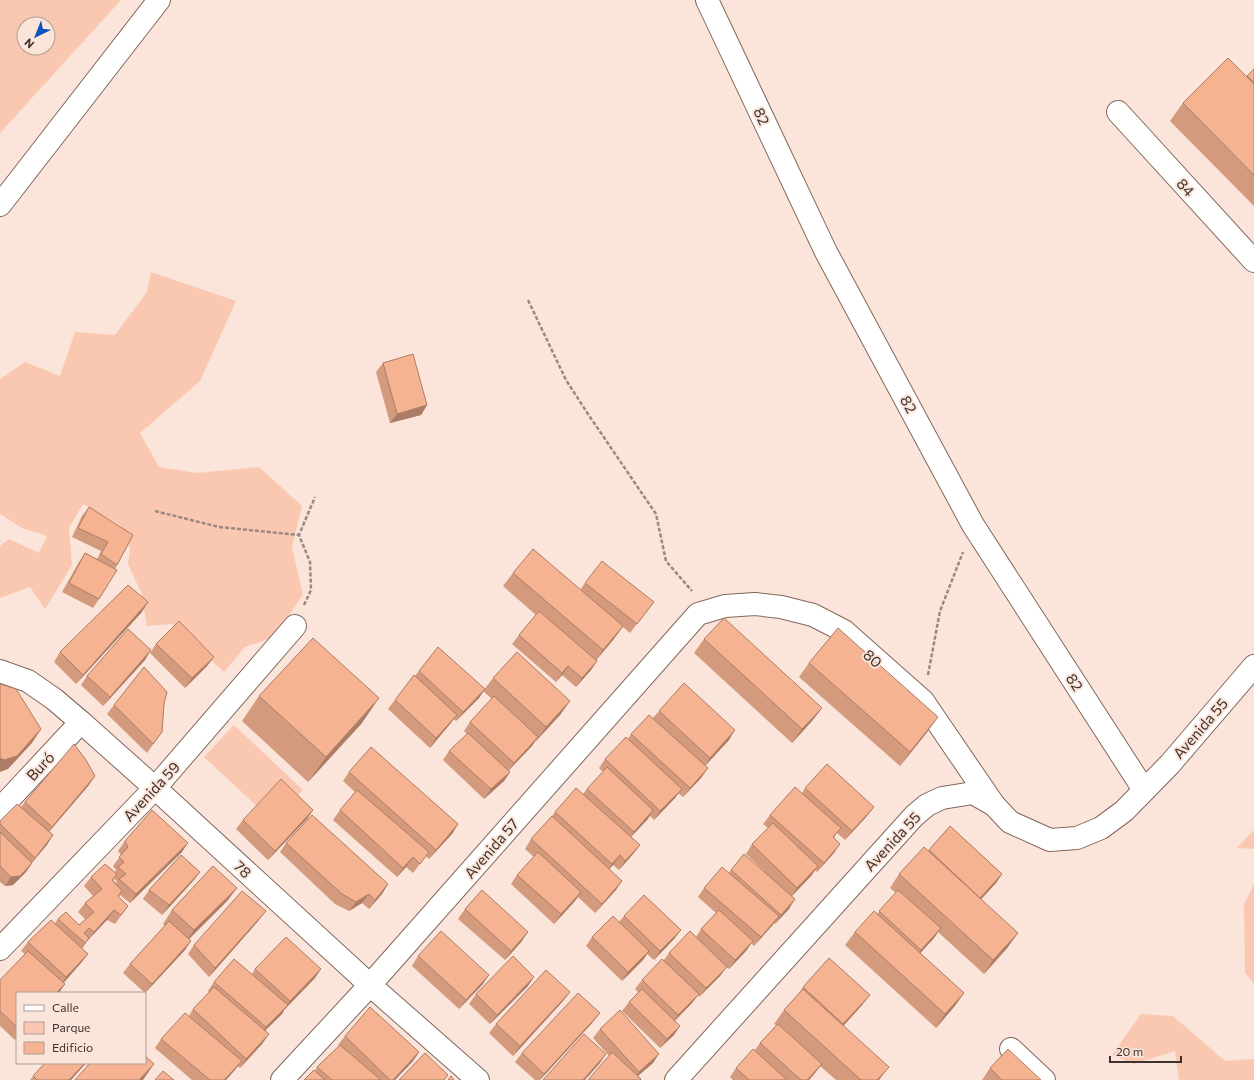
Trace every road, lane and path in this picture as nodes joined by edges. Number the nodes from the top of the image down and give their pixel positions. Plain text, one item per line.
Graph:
1 (159, 0) edge
2 (708, 0) edge
3 (1118, 112) dead end
4 (0, 205) edge
5 (1254, 261) edge
6 (528, 300) dead end
7 (315, 497) dead end
8 (155, 511) dead end
9 (973, 525) junction
10 (299, 535) junction
11 (726, 606) junction
12 (698, 614) joint
13 (294, 626) joint
14 (0, 671) edge
15 (1252, 673) edge
16 (923, 702) junction
17 (81, 722) junction
18 (155, 788) junction
19 (1144, 790) junction
20 (994, 805) junction
21 (0, 809) edge
22 (0, 949) edge
23 (370, 985) junction
24 (1011, 1049) dead end
25 (282, 1080) edge
26 (478, 1080) edge
27 (676, 1080) edge
28 (1044, 1080) edge

1 - 4 street
2 - 9 street, 82
3 - 5 street, 84
6 - 11 path
7 - 10 path
8 - 10 path
9 - 16 path
9 - 19 street, 82
10 - 13 path
11 - 12 street, 80
11 - 16 street, 80
12 - 23 street, Avenida 57
13 - 18 street, Avenida 59
14 - 17 street, 78
15 - 19 street, Avenida 55
16 - 20 street, 80
17 - 18 street, 78
17 - 21 street, Buró
18 - 22 street, Avenida 59
18 - 23 street, 78
19 - 20 street, Avenida 55
20 - 27 street, Avenida 55
23 - 25 street, Avenida 57
23 - 26 street, 78
24 - 28 street

